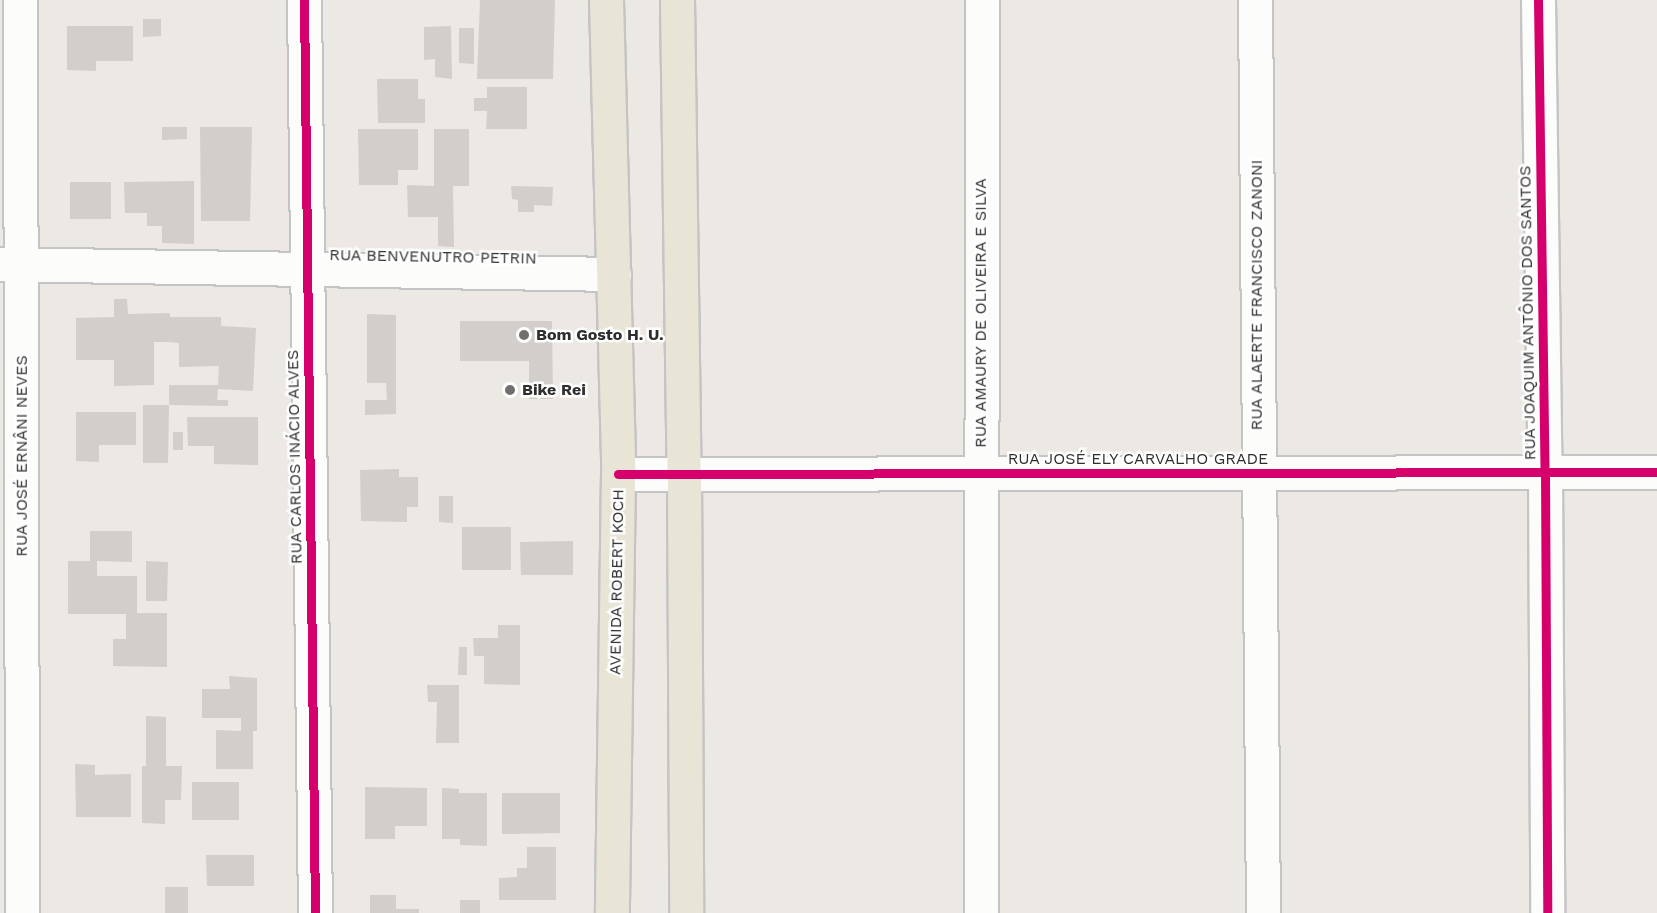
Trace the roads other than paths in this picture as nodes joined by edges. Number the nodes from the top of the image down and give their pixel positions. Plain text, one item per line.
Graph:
1 (20, 0) edge
2 (304, 0) edge
3 (606, 0) edge
4 (677, 0) edge
5 (982, 0) edge
6 (1255, 0) edge
7 (1538, 0) edge
8 (11, 265) edge
9 (307, 271) junction
10 (614, 274) junction
11 (1545, 472) junction
12 (1657, 472) edge
13 (1259, 473) junction
14 (618, 474) junction
15 (981, 474) junction
16 (684, 476) junction
17 (22, 913) edge
18 (315, 913) edge
19 (612, 913) edge
20 (686, 913) edge
21 (981, 913) edge
22 (1263, 913) edge
23 (1547, 913) edge

1 - 8 street, RUA JOSÉ ERNÂNI NEVES
2 - 9 street, RUA CARLOS INÁCIO ALVES
3 - 10 main road, AVENIDA ROBERT KOCH
4 - 16 main road
5 - 15 street, RUA AMAURY DE OLIVEIRA E SILVA
6 - 13 street, RUA ALAERTE FRANCISCO ZANONI
7 - 11 street, RUA JOAQUIM ANTÔNIO DOS SANTOS
8 - 9 street, RUA BENVENUTRO PETRIN
8 - 17 street, RUA JOSÉ ERNÂNI NEVES
9 - 10 street, RUA BENVENUTRO PETRIN
9 - 18 street, RUA CARLOS INÁCIO ALVES
10 - 14 main road, AVENIDA ROBERT KOCH
11 - 12 street, RUA JOSÉ ELY CARVALHO GRADE
11 - 13 street, RUA JOSÉ ELY CARVALHO GRADE
11 - 23 street, RUA JOAQUIM ANTÔNIO DOS SANTOS
13 - 15 street, RUA JOSÉ ELY CARVALHO GRADE
13 - 22 street, RUA ALAERTE FRANCISCO ZANONI
14 - 16 street, RUA JOSÉ ELY CARVALHO GRADE
14 - 19 main road, AVENIDA ROBERT KOCH
15 - 16 street, RUA JOSÉ ELY CARVALHO GRADE
15 - 21 street, RUA AMAURY DE OLIVEIRA E SILVA
16 - 20 main road

